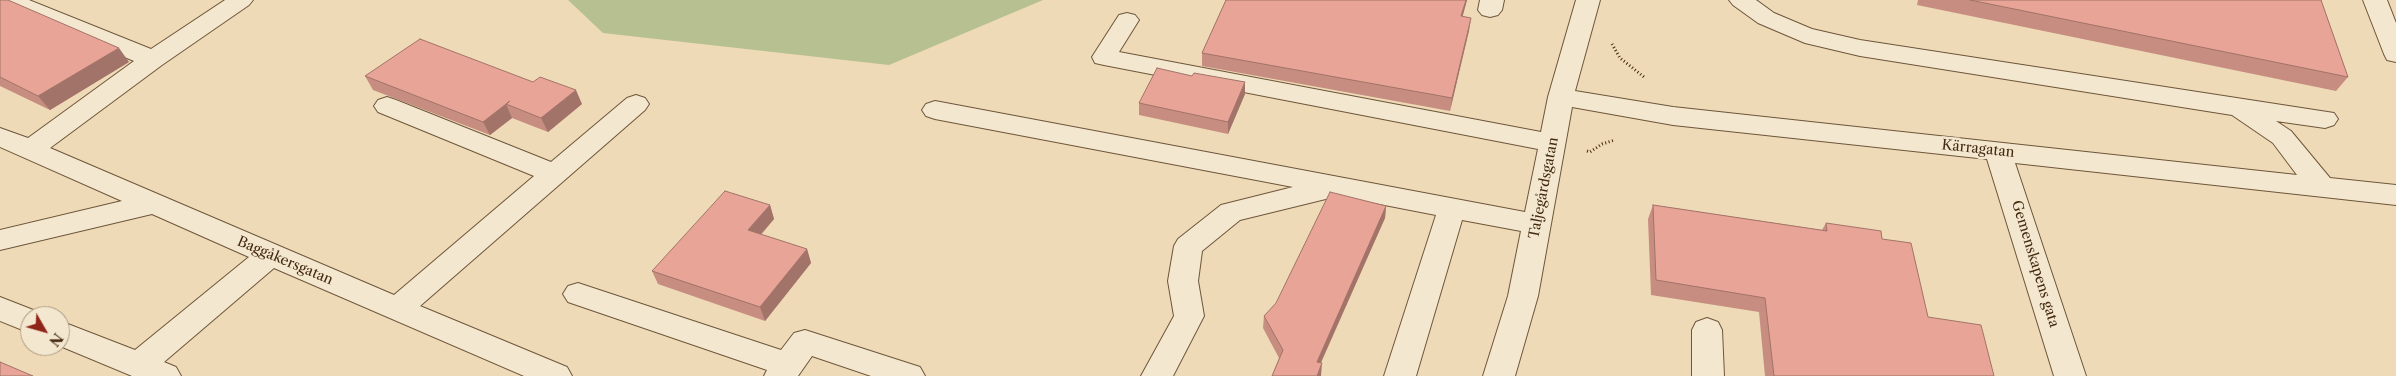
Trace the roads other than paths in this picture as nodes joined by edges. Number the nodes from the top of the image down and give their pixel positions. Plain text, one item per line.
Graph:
1 (8, 0) edge
2 (240, 0) edge
3 (1588, 0) edge
4 (1741, 0) edge
5 (2375, 0) edge
6 (1127, 20) dead end
7 (2396, 54) edge
8 (153, 58) junction
9 (1562, 97) junction
10 (636, 104) dead end
11 (387, 106) dead end
12 (2235, 107) junction
13 (935, 110) dead end
14 (2325, 119) dead end
15 (15, 143) edge
16 (1552, 143) junction
17 (1998, 152) junction
18 (554, 174) junction
19 (1338, 187) junction
20 (2323, 188) junction
21 (2396, 195) edge
22 (152, 204) junction
23 (1452, 208) junction
24 (1537, 224) junction
25 (0, 240) edge
26 (270, 254) junction
27 (578, 294) dead end
28 (0, 309) edge
29 (397, 309) junction
30 (20, 317) edge
31 (1706, 330) dead end
32 (70, 337) edge
33 (784, 370) edge
34 (152, 371) edge
35 (556, 376) edge
36 (909, 376) edge
37 (1157, 376) edge
38 (1400, 376) edge
39 (1499, 376) edge
40 (1708, 376) edge
41 (2070, 376) edge

1 - 8 street
2 - 8 street
3 - 9 street, Taljegårdsgatan
4 - 12 street
5 - 7 street
6 - 16 street
8 - 15 street
9 - 16 street, Taljegårdsgatan
9 - 17 street, Kärragatan
10 - 18 street
11 - 18 street
12 - 14 street
12 - 20 street
13 - 19 street
15 - 22 street, Baggåkersgatan
16 - 24 street, Taljegårdsgatan
17 - 20 street, Kärragatan
17 - 41 street, Gemenskapens gata
18 - 29 street
19 - 23 street
19 - 37 street
20 - 21 street, Kärragatan
22 - 25 street
22 - 26 street, Baggåkersgatan
23 - 24 street
23 - 38 street
24 - 39 street, Taljegårdsgatan
26 - 29 street, Baggåkersgatan
26 - 34 street
27 - 33 street
28 - 30 street
29 - 35 street, Baggåkersgatan
31 - 40 street
32 - 34 street
33 - 36 street

